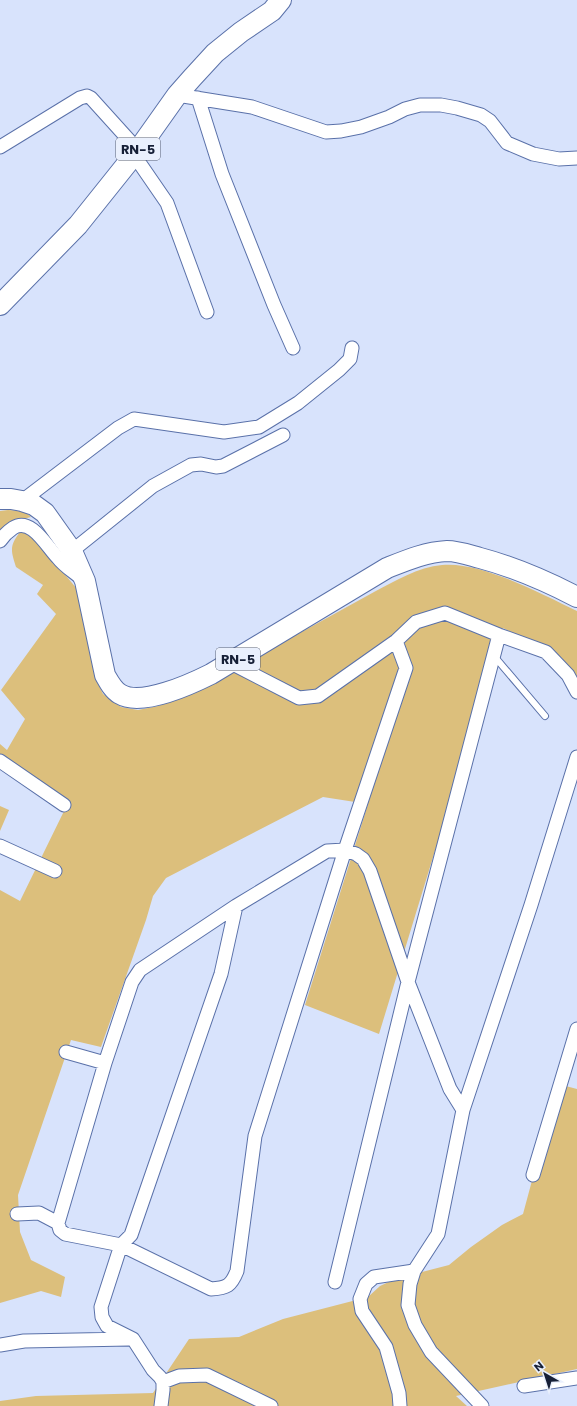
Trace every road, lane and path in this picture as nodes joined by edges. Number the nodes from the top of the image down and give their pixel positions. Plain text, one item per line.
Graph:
1 (281, 0) edge
2 (177, 95) junction
3 (198, 98) junction
4 (0, 147) edge
5 (136, 152) junction
6 (577, 158) edge
7 (0, 305) edge
8 (207, 312) dead end
9 (293, 348) dead end
10 (352, 348) dead end
11 (283, 436) dead end
12 (0, 499) edge
13 (22, 501) junction
14 (0, 541) edge
15 (72, 551) junction
16 (85, 581) junction
17 (577, 597) edge
18 (499, 635) junction
19 (396, 641) junction
20 (493, 655) junction
21 (231, 663) junction
22 (577, 692) edge
23 (545, 716) dead end
24 (577, 757) edge
25 (0, 761) edge
26 (64, 805) dead end
27 (0, 846) edge
28 (345, 850) junction
29 (55, 871) dead end
30 (236, 906) junction
31 (408, 982) junction
32 (577, 1029) edge
33 (66, 1052) dead end
34 (105, 1063) junction
35 (463, 1110) junction
36 (533, 1175) dead end
37 (17, 1214) dead end
38 (58, 1223) junction
39 (120, 1245) junction
40 (414, 1271) junction
41 (335, 1282) dead end
42 (133, 1339) junction
43 (0, 1345) edge
44 (577, 1378) edge
45 (163, 1382) junction
46 (524, 1386) dead end
47 (161, 1406) edge
48 (271, 1406) edge
49 (400, 1406) edge
50 (482, 1406) edge

1 - 2 main road, RN-5
2 - 3 street
2 - 5 main road, RN-5
3 - 6 street
3 - 9 street
4 - 5 street
5 - 7 main road, RN-5
5 - 8 street
10 - 13 street
11 - 15 street
12 - 13 main road, RN-5
13 - 15 main road, RN-5
14 - 16 street
15 - 16 main road, RN-5
16 - 21 main road, RN-5
17 - 21 main road, RN-5
18 - 19 street
18 - 20 street
18 - 22 street
19 - 21 street
19 - 28 street
20 - 23 lane
20 - 31 street
24 - 35 street
25 - 26 street
27 - 29 street
28 - 30 street
28 - 31 street
28 - 39 street
30 - 34 street
30 - 39 street
31 - 35 street
31 - 41 street
32 - 36 street
33 - 34 street
34 - 38 street
35 - 40 street
37 - 38 street
38 - 39 street
39 - 42 street
40 - 49 street
40 - 50 street
42 - 43 street
42 - 45 street
44 - 46 street
45 - 47 street
45 - 48 street

